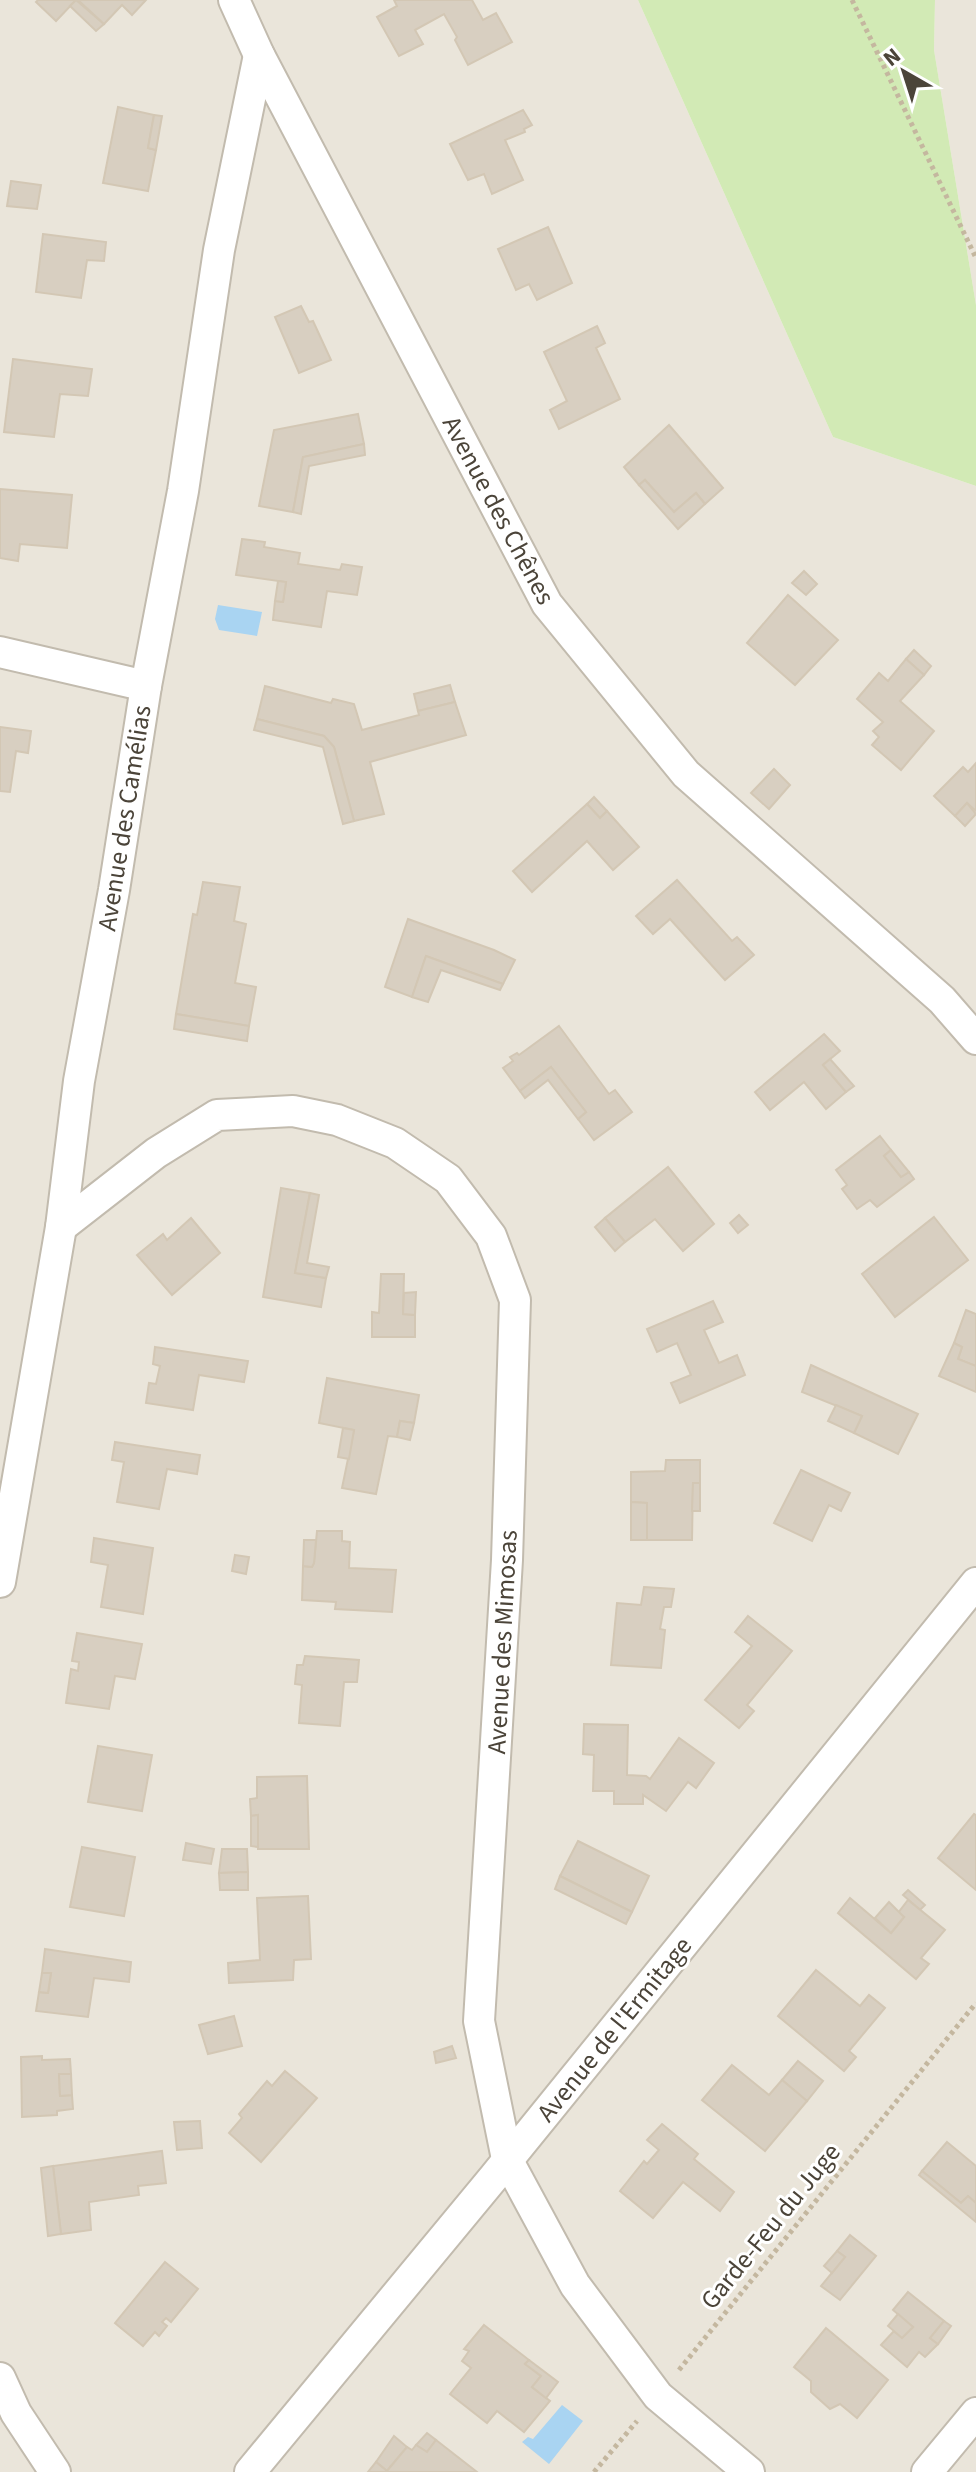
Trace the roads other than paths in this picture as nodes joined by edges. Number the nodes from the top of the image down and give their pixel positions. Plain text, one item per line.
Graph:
1 (234, 0) edge
2 (259, 55) junction
3 (0, 652) edge
4 (146, 686) junction
5 (976, 1039) edge
6 (61, 1227) junction
7 (0, 1582) edge
8 (976, 1583) edge
9 (507, 2159) junction
10 (0, 2378) edge
11 (976, 2413) edge
12 (55, 2472) edge
13 (250, 2472) edge
14 (749, 2472) edge
15 (927, 2472) edge

1 - 2 street, Avenue des Chênes
2 - 4 street, Avenue des Camélias
2 - 5 street, Avenue des Chênes
3 - 4 street
4 - 6 street, Avenue des Camélias
6 - 7 street, Avenue des Camélias
6 - 9 street, Avenue des Mimosas
8 - 9 street, Avenue de l'Ermitage
9 - 13 street, Avenue de l'Ermitage
9 - 14 street, Avenue des Mimosas
10 - 12 street
11 - 15 street

